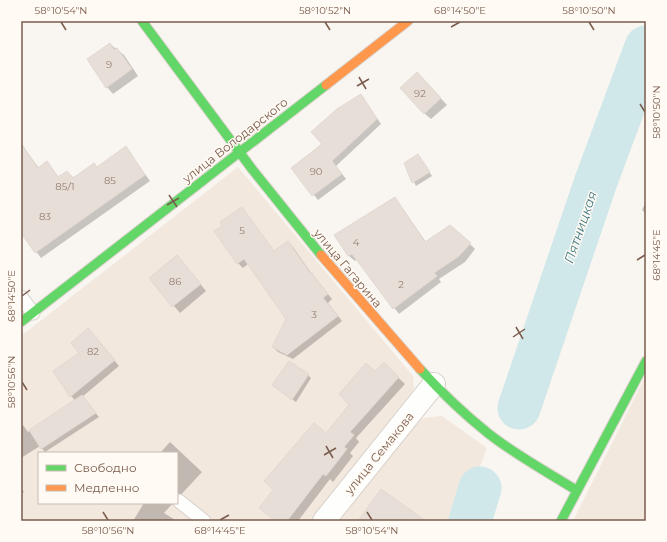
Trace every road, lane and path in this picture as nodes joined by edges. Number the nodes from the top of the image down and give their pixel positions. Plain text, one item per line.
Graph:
1 (142, 21) edge
2 (408, 21) edge
3 (239, 152) junction
4 (21, 297) edge
5 (33, 313) junction
6 (21, 322) edge
7 (646, 361) edge
8 (434, 384) junction
9 (576, 490) junction
10 (179, 501) dead end
11 (204, 521) edge
12 (324, 521) edge
13 (560, 521) edge

1 - 3 street, улица Гагарина
2 - 3 street, улица Володарского
3 - 5 street, улица Володарского
3 - 8 street, улица Гагарина
4 - 5 lane
5 - 6 street, улица Володарского
7 - 9 street
8 - 9 street, улица Гагарина
8 - 12 street, улица Семакова
9 - 13 street
10 - 11 lane

